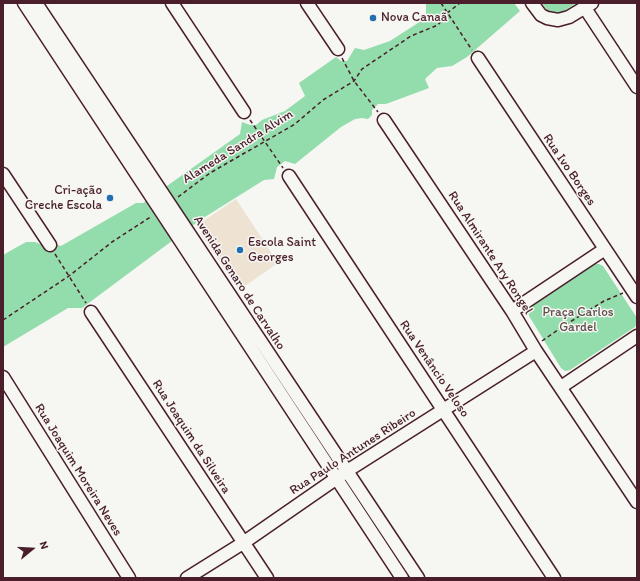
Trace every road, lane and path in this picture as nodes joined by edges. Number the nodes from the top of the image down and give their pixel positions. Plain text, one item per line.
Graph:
1 (24, 3) edge
2 (36, 3) edge
3 (172, 3) edge
4 (307, 3) edge
5 (441, 3) edge
6 (460, 3) edge
7 (532, 3) edge
8 (588, 6) edge
9 (447, 13) junction
10 (338, 49) joint
11 (478, 58) joint
12 (354, 81) junction
13 (637, 87) edge
14 (244, 112) joint
15 (384, 120) joint
16 (265, 140) junction
17 (3, 174) edge
18 (289, 176) joint
19 (155, 191) junction
20 (165, 207) junction
21 (182, 232) junction
22 (50, 245) joint
23 (605, 249) junction
24 (69, 276) junction
25 (633, 284) edge
26 (637, 297) edge
27 (512, 311) junction
28 (91, 312) joint
29 (3, 320) edge
30 (637, 336) edge
31 (536, 351) junction
32 (3, 377) edge
33 (561, 387) junction
34 (444, 409) junction
35 (347, 471) junction
36 (336, 478) junction
37 (637, 502) edge
38 (243, 543) junction
39 (129, 578) edge
40 (187, 578) edge
41 (267, 578) edge
42 (402, 578) edge
43 (418, 578) edge
44 (554, 578) edge

1 - 19 street, Avenida Genaro de Carvalho
2 - 19 street, Avenida Genaro de Carvalho
3 - 14 street
4 - 10 street
5 - 9 path
6 - 9 path, Alameda Sandra Alvim
7 - 8 street
8 - 13 street
9 - 11 path
9 - 12 path, Alameda Sandra Alvim
10 - 12 path
11 - 23 street, Rua Ivo Borges
12 - 15 path
12 - 16 path, Alameda Sandra Alvim
14 - 16 path
15 - 27 street, Rua Almirante Ary Rongel
16 - 18 path
16 - 20 path, Alameda Sandra Alvim
17 - 22 street
18 - 34 street, Rua Venâncio Veloso
19 - 20 street, Avenida Genaro de Carvalho
20 - 21 street, Avenida Genaro de Carvalho
20 - 24 path, Alameda Sandra Alvim
21 - 35 street, Avenida Genaro de Carvalho
21 - 36 street, Avenida Genaro de Carvalho
22 - 24 path
23 - 25 street, Rua Ivo Borges
23 - 27 street
24 - 28 path
24 - 29 path, Alameda Sandra Alvim
25 - 26 street, Rua Ivo Borges
25 - 31 path
27 - 31 street, Rua Almirante Ary Rongel
28 - 38 street, Rua Joaquim da Silveira
30 - 33 street
31 - 33 street, Rua Almirante Ary Rongel
31 - 34 street, Rua Paulo Antunes Ribeiro
32 - 39 street, Rua Joaquim Moreira Neves
33 - 37 street, Rua Almirante Ary Rongel
34 - 35 street, Rua Paulo Antunes Ribeiro
34 - 44 street, Rua Venâncio Veloso
35 - 36 street, Rua Paulo Antunes Ribeiro
35 - 43 street, Avenida Genaro de Carvalho
36 - 38 street, Rua Paulo Antunes Ribeiro
36 - 42 street, Avenida Genaro de Carvalho
38 - 40 street, Rua Paulo Antunes Ribeiro
38 - 41 street, Rua Joaquim da Silveira

